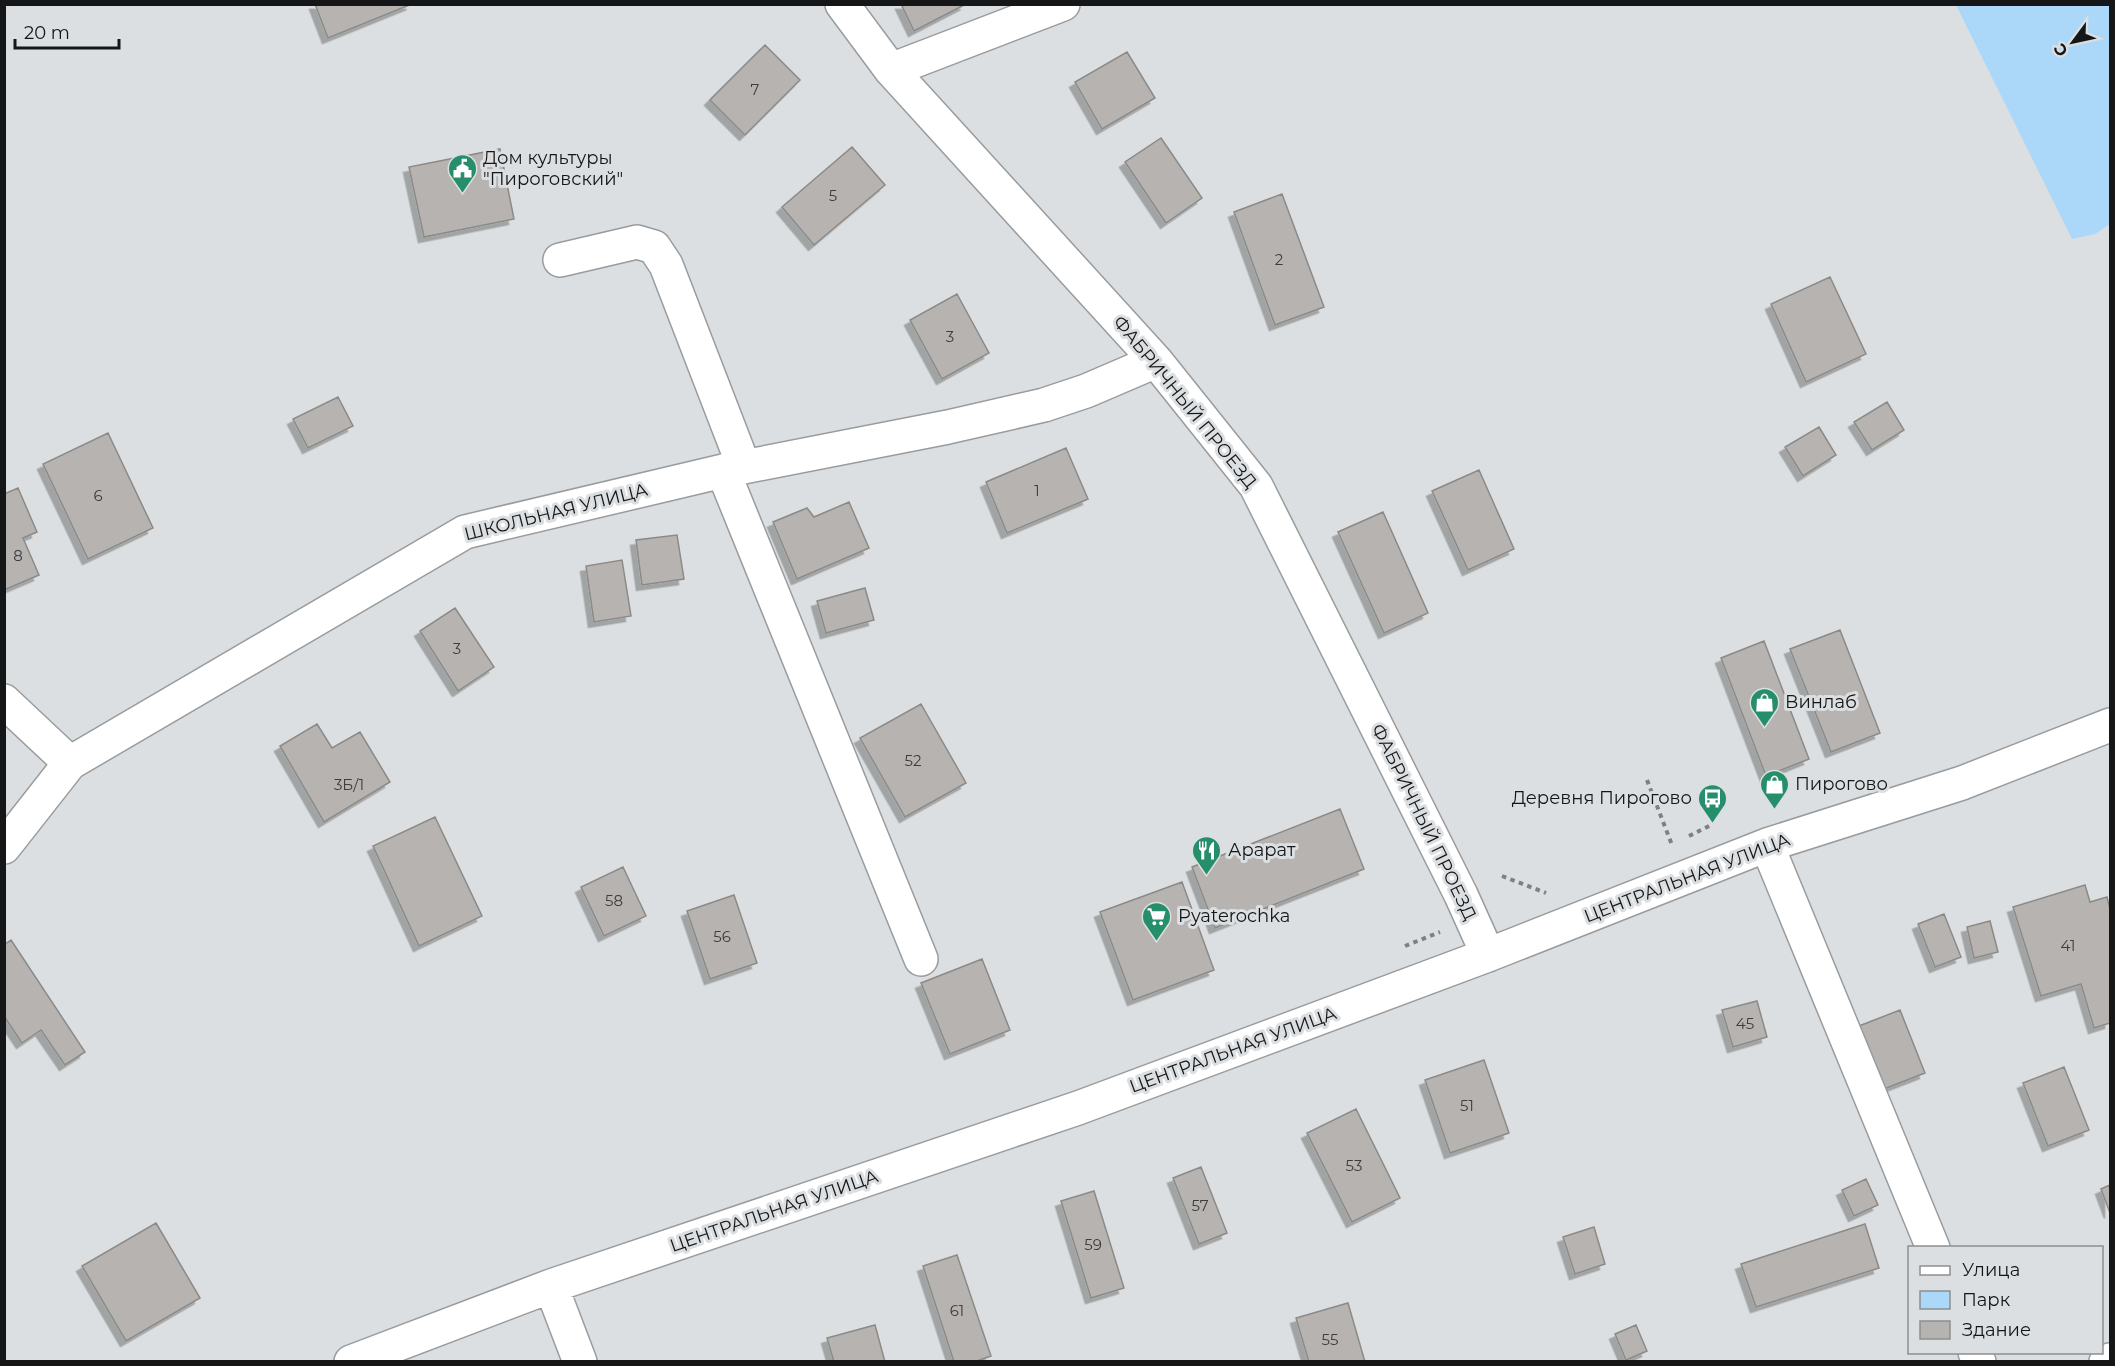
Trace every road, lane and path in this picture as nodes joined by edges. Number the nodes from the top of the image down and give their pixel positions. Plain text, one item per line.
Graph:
1 (842, 4) edge
2 (1063, 4) edge
3 (891, 70) junction
4 (560, 260) dead end
5 (1156, 361) junction
6 (734, 469) junction
7 (4, 701) edge
8 (2110, 725) edge
9 (70, 763) junction
10 (1647, 780) dead end
11 (1672, 845) dead end
12 (1767, 845) junction
13 (4, 847) edge
14 (1502, 876) dead end
15 (1545, 894) dead end
16 (1444, 930) dead end
17 (1405, 946) dead end
18 (1488, 955) junction
19 (921, 959) dead end
20 (1932, 1246) edge
21 (551, 1286) junction
22 (2110, 1360) edge
23 (351, 1362) edge
24 (579, 1362) edge
25 (2106, 1362) edge

1 - 3 street, ФАБРИЧНЫЙ ПРОЕЗД
2 - 3 street
3 - 5 street, ФАБРИЧНЫЙ ПРОЕЗД
4 - 6 street
5 - 6 street, ШКОЛЬНАЯ УЛИЦА
5 - 18 street, ФАБРИЧНЫЙ ПРОЕЗД
6 - 9 street, ШКОЛЬНАЯ УЛИЦА
6 - 19 street
7 - 9 street
8 - 12 street, ЦЕНТРАЛЬНАЯ УЛИЦА
9 - 13 street, ШКОЛЬНАЯ УЛИЦА
10 - 11 path
12 - 18 street, ЦЕНТРАЛЬНАЯ УЛИЦА
12 - 20 street
14 - 15 path
16 - 17 path
18 - 21 street, ЦЕНТРАЛЬНАЯ УЛИЦА
21 - 23 street, ЦЕНТРАЛЬНАЯ УЛИЦА
21 - 24 street
22 - 25 street

